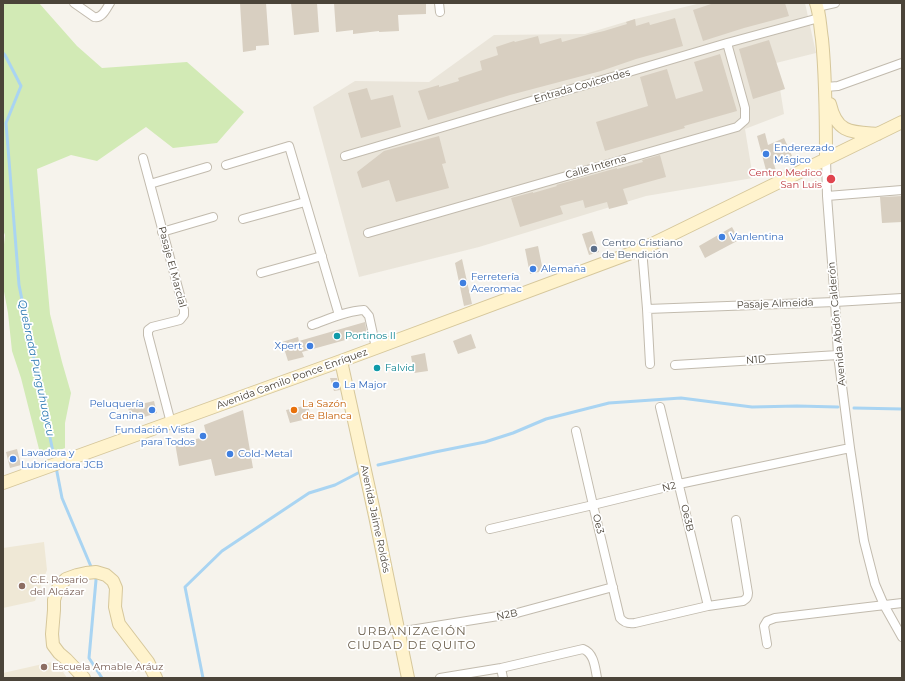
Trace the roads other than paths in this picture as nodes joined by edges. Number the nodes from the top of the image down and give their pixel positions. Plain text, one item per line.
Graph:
1 (74, 3) edge
2 (110, 3) edge
3 (439, 3) edge
4 (834, 3) edge
5 (818, 10) edge
6 (440, 12) dead end
7 (727, 43) junction
8 (902, 63) edge
9 (826, 87) junction
10 (902, 122) edge
11 (879, 134) junction
12 (345, 156) dead end
13 (143, 158) dead end
14 (826, 158) junction
15 (226, 165) dead end
16 (207, 167) dead end
17 (150, 184) junction
18 (902, 190) edge
19 (827, 196) junction
20 (305, 202) junction
21 (213, 217) dead end
22 (243, 219) dead end
23 (162, 232) junction
24 (368, 233) dead end
25 (642, 249) junction
26 (322, 256) junction
27 (261, 273) dead end
28 (902, 298) edge
29 (835, 302) junction
30 (647, 309) junction
31 (339, 315) junction
32 (312, 325) dead end
33 (376, 348) junction
34 (838, 354) junction
35 (341, 361) junction
36 (650, 364) dead end
37 (675, 365) dead end
38 (660, 407) dead end
39 (171, 423) junction
40 (576, 431) dead end
41 (850, 448) junction
42 (5, 482) edge
43 (679, 484) junction
44 (593, 505) junction
45 (736, 520) dead end
46 (490, 529) dead end
47 (613, 587) junction
48 (902, 603) edge
49 (884, 605) junction
50 (708, 606) junction
51 (398, 632) junction
52 (902, 637) edge
53 (767, 644) dead end
54 (501, 668) junction
55 (84, 678) edge
56 (156, 678) edge
57 (408, 678) edge
58 (440, 678) edge
59 (503, 678) edge
60 (597, 678) edge

1 - 2 street
3 - 6 street
4 - 5 street, Entrada Covicendes
5 - 7 street, Entrada Covicendes
5 - 9 main road, Avenida Abdón Calderón
7 - 12 street, Entrada Covicendes
7 - 24 street, Calle Interna
8 - 9 street
9 - 11 main road
9 - 14 main road, Avenida Abdón Calderón
10 - 11 main road, Avenida Camilo Ponce Enríquez
11 - 14 main road, Avenida Camilo Ponce Enríquez
13 - 17 street, Pasaje El Marcial
14 - 19 street, Avenida Abdón Calderón
14 - 25 main road, Avenida Camilo Ponce Enríquez
15 - 20 street
16 - 17 street
17 - 23 street, Pasaje El Marcial
18 - 19 street
19 - 29 street, Avenida Abdón Calderón
20 - 22 street
20 - 26 street
21 - 23 street
23 - 39 street, Pasaje El Marcial
25 - 30 street
25 - 33 main road, Avenida Camilo Ponce Enríquez
26 - 27 street
26 - 31 street
28 - 29 street, Pasaje Almeida
29 - 30 street, Pasaje Almeida
29 - 34 street, Avenida Abdón Calderón
30 - 36 street
31 - 32 street
31 - 33 street
33 - 35 main road, Avenida Camilo Ponce Enríquez
34 - 37 street, N1D
34 - 41 street, Avenida Abdón Calderón
35 - 39 main road, Avenida Camilo Ponce Enríquez
35 - 51 main road, Avenida Jaime Roldós
38 - 43 street, Oe3B
39 - 42 main road, Avenida Camilo Ponce Enríquez
40 - 44 street, Oe3
41 - 43 street, N2
41 - 49 street, Avenida Abdón Calderón
43 - 44 street, N2
43 - 50 street, Oe3B
44 - 46 street, N2
44 - 47 street, Oe3
45 - 50 street
47 - 50 street, Oe3
47 - 51 street, N2B
48 - 49 street
49 - 52 street, Avenida Abdón Calderón
49 - 53 street
51 - 57 main road, Avenida Jaime Roldós
54 - 58 street
54 - 59 street
54 - 60 street
55 - 56 main road

